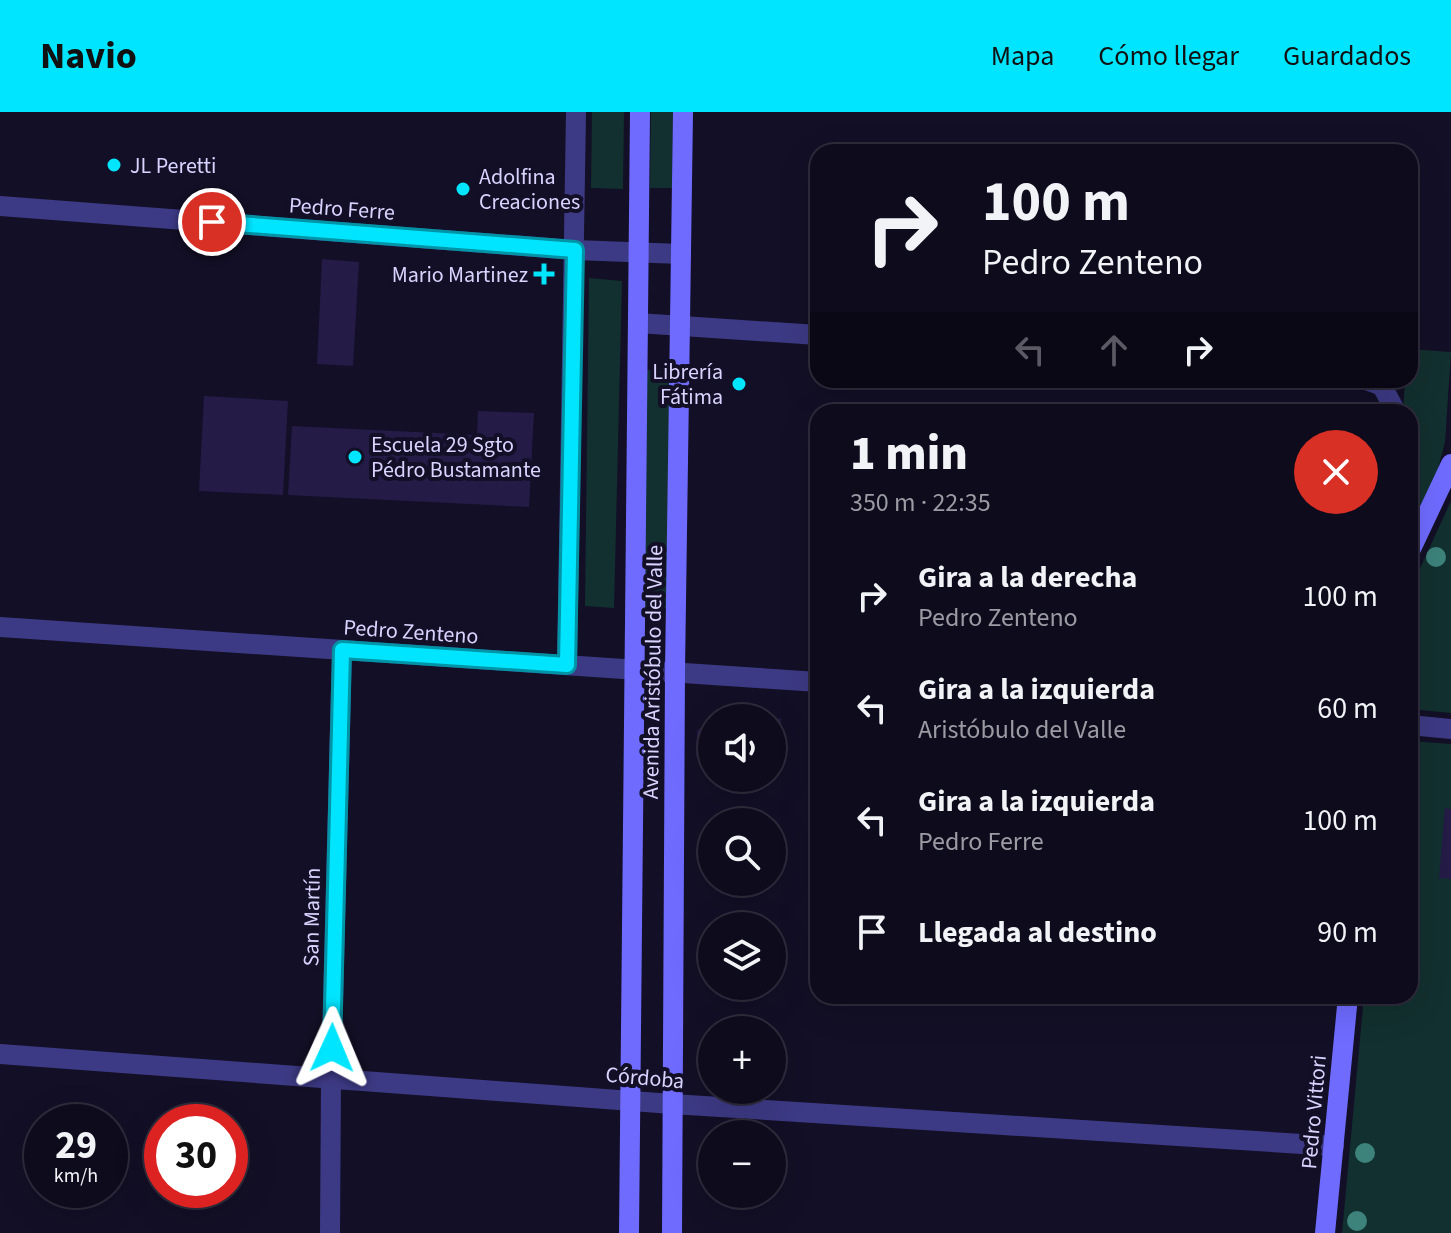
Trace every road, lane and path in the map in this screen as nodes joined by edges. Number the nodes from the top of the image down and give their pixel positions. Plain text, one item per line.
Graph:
1 (576, 112) edge
2 (640, 112) edge
3 (683, 112) edge
4 (0, 206) edge
5 (575, 250) junction
6 (639, 253) junction
7 (681, 254) junction
8 (638, 323) junction
9 (681, 325) junction
10 (810, 334) edge
11 (1378, 388) edge
12 (1390, 404) edge
13 (1451, 464) edge
14 (1418, 534) edge
15 (0, 627) edge
16 (342, 650) junction
17 (567, 665) junction
18 (636, 669) junction
19 (675, 671) junction
20 (810, 681) edge
21 (1418, 726) edge
22 (1451, 729) edge
23 (1347, 1004) edge
24 (0, 1054) edge
25 (331, 1079) junction
26 (630, 1100) junction
27 (672, 1104) junction
28 (1334, 1146) junction
29 (330, 1233) edge
30 (629, 1233) edge
31 (672, 1233) edge
32 (1325, 1233) edge

1 - 5 street
2 - 6 main road, Avenida Aristóbulo del Valle
3 - 7 main road, Avenida Aristóbulo del Valle
4 - 5 street, Pedro Ferre
5 - 6 street, Pedro Ferre
5 - 17 street
6 - 7 street, Pedro Ferre
6 - 8 main road, Avenida Aristóbulo del Valle
7 - 9 main road, Avenida Aristóbulo del Valle
8 - 9 street
8 - 18 main road, Avenida Aristóbulo del Valle
9 - 10 street
9 - 19 main road, Avenida Aristóbulo del Valle
11 - 12 street
13 - 14 main road
15 - 16 street, Pedro Zenteno
16 - 17 street, Pedro Zenteno
16 - 25 street, San Martín
17 - 18 street, Pedro Zenteno
18 - 19 street, Pedro Zenteno
18 - 26 main road, Avenida Aristóbulo del Valle
19 - 20 street, Pedro Zenteno
19 - 27 main road, Avenida Aristóbulo del Valle
21 - 22 street
23 - 28 main road, Pedro Vittori
24 - 25 street, Córdoba
25 - 26 street, Córdoba
25 - 29 street, San Martín
26 - 27 street, Córdoba
26 - 30 main road, Avenida Aristóbulo del Valle
27 - 28 street, Córdoba
27 - 31 main road, Avenida Aristóbulo del Valle
28 - 32 main road, Pedro Vittori

